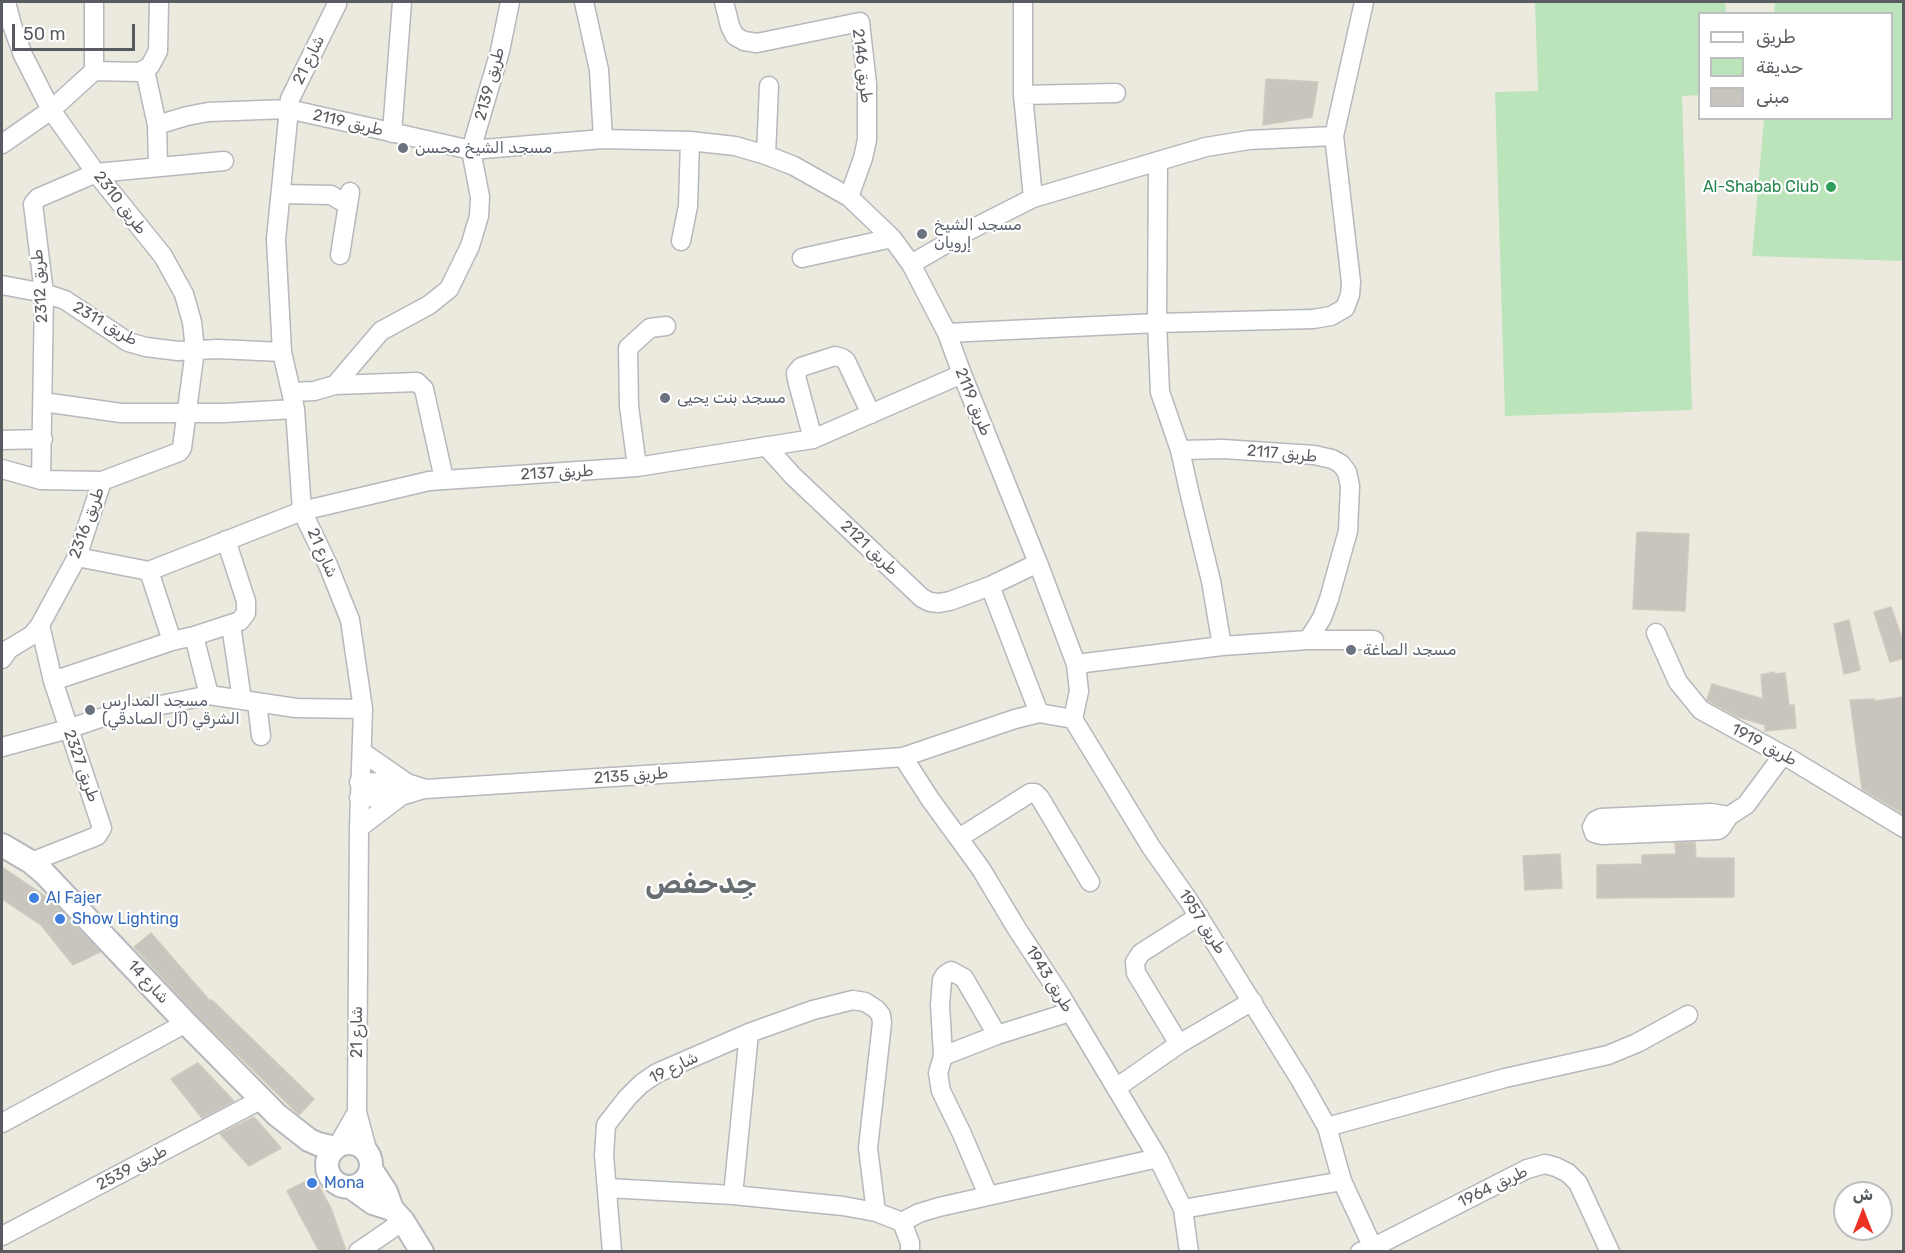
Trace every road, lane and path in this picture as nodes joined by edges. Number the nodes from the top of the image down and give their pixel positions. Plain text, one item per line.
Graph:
1 (6, 2) edge
2 (94, 2) edge
3 (159, 2) edge
4 (402, 2) edge
5 (510, 2) edge
6 (584, 2) edge
7 (724, 2) edge
8 (1023, 2) edge
9 (1364, 2) edge
10 (337, 4) dead end
11 (145, 70) junction
12 (94, 71) junction
13 (769, 86) dead end
14 (1116, 93) dead end
15 (1023, 95) junction
16 (288, 109) junction
17 (51, 110) junction
18 (157, 125) junction
19 (392, 133) junction
20 (1334, 136) junction
21 (603, 139) junction
22 (4, 140) edge
23 (690, 141) junction
24 (471, 150) junction
25 (766, 156) junction
26 (224, 161) dead end
27 (1158, 162) junction
28 (158, 166) junction
29 (96, 173) junction
30 (281, 194) junction
31 (849, 196) junction
32 (1033, 198) junction
33 (892, 238) junction
34 (681, 241) dead end
35 (340, 255) dead end
36 (802, 258) dead end
37 (911, 264) junction
38 (2, 285) edge
39 (44, 293) junction
40 (1157, 323) junction
41 (666, 326) dead end
42 (947, 333) junction
43 (195, 350) junction
44 (282, 352) junction
45 (962, 374) junction
46 (335, 385) junction
47 (294, 400) junction
48 (43, 402) junction
49 (185, 414) junction
50 (871, 414) junction
51 (43, 439) junction
52 (813, 439) junction
53 (2, 440) edge
54 (766, 446) junction
55 (1180, 450) junction
56 (637, 467) junction
57 (2, 469) edge
58 (444, 479) junction
59 (41, 480) junction
60 (102, 481) junction
61 (302, 511) junction
62 (226, 540) junction
63 (77, 557) junction
64 (1038, 563) junction
65 (149, 571) junction
66 (990, 586) junction
67 (40, 625) junction
68 (231, 625) junction
69 (1656, 633) dead end
70 (194, 636) junction
71 (1308, 640) junction
72 (1374, 640) dead end
73 (172, 641) junction
74 (1221, 646) junction
75 (3, 653) edge
76 (1076, 664) junction
77 (53, 681) junction
78 (209, 695) junction
79 (249, 702) junction
80 (363, 709) junction
81 (1039, 713) junction
82 (1073, 718) junction
83 (68, 729) junction
84 (261, 736) dead end
85 (2, 747) edge
86 (362, 752) junction
87 (1783, 755) junction
88 (903, 757) junction
89 (404, 789) junction
90 (359, 790) junction
91 (1729, 816) junction
92 (358, 828) junction
93 (1904, 828) edge
94 (2, 835) edge
95 (959, 838) junction
96 (16, 854) edge
97 (1090, 882) dead end
98 (1199, 916) junction
99 (1253, 1002) junction
100 (1070, 1012) junction
101 (1688, 1015) dead end
102 (186, 1023) junction
103 (749, 1033) junction
104 (997, 1035) junction
105 (1179, 1044) junction
106 (943, 1056) junction
107 (1116, 1088) junction
108 (269, 1107) junction
109 (357, 1112) junction
110 (2, 1123) edge
111 (1327, 1127) junction
112 (336, 1148) junction
113 (1158, 1158) junction
114 (370, 1161) junction
115 (330, 1175) junction
116 (1342, 1181) junction
117 (351, 1187) junction
118 (608, 1188) junction
119 (733, 1195) junction
120 (988, 1196) junction
121 (1183, 1209) junction
122 (876, 1212) junction
123 (398, 1215) junction
124 (902, 1222) junction
125 (2, 1236) edge
126 (1369, 1250) edge
127 (7, 1251) edge
128 (358, 1251) edge
129 (422, 1251) edge
130 (612, 1251) edge
131 (910, 1251) edge
132 (1189, 1251) edge
133 (1610, 1251) edge

1 - 17 street, طريق 2310
2 - 12 street
3 - 11 street
4 - 19 street
5 - 24 street, طريق 2139
6 - 21 street
7 - 31 street, طريق 2146
8 - 15 street
9 - 20 street
10 - 16 street, شارع 21
11 - 12 street
11 - 18 street
12 - 17 street
13 - 25 street
14 - 15 street
15 - 32 street
16 - 18 street, طريق 2119
16 - 19 street, طريق 2119
16 - 30 street, شارع 21
17 - 22 street
17 - 29 street, طريق 2310
18 - 28 street
19 - 24 street, طريق 2119
20 - 27 street
20 - 40 street
21 - 23 street, طريق 2119
21 - 24 street, طريق 2119
23 - 25 street, طريق 2119
23 - 34 street
24 - 46 street, طريق 2139
25 - 31 street, طريق 2119
26 - 28 street
27 - 32 street
27 - 40 street
28 - 29 street
29 - 39 street, طريق 2312
29 - 43 street, طريق 2310
30 - 35 street
30 - 44 street, شارع 21
31 - 33 street, طريق 2119
32 - 37 street
33 - 36 street
33 - 37 street, طريق 2119
37 - 42 street, طريق 2119
38 - 39 street, طريق 2311
39 - 43 street, طريق 2311
39 - 48 street, طريق 2312
40 - 42 street
40 - 55 street
41 - 56 street
42 - 45 street, طريق 2119
43 - 44 street, طريق 2311
43 - 49 street, طريق 2310
44 - 47 street, شارع 21
45 - 50 street, طريق 2137
45 - 64 street, طريق 2119
46 - 47 street
46 - 58 street
47 - 49 street
47 - 61 street, شارع 21
48 - 49 street
48 - 51 street, طريق 2312
49 - 60 street, طريق 2316
50 - 52 street, طريق 2137
50 - 52 street
51 - 53 street
51 - 59 street, طريق 2312
52 - 54 street, طريق 2137
54 - 56 street, طريق 2137
54 - 66 street, طريق 2121
55 - 71 street, طريق 2117
55 - 74 street
56 - 58 street, طريق 2137
57 - 59 street
58 - 61 street, طريق 2137
59 - 60 street
60 - 63 street, طريق 2316
61 - 62 street, طريق 2137
61 - 80 street, شارع 21
62 - 65 street, طريق 2137
62 - 68 street
63 - 65 street
63 - 67 street, طريق 2316
64 - 66 street, طريق 2121
64 - 76 street, طريق 2119
65 - 73 street
66 - 81 street
67 - 75 street, طريق 2316
67 - 77 street, طريق 2327
68 - 70 street
68 - 79 street
69 - 87 street, طريق 1919
70 - 73 street
70 - 78 street
71 - 72 street
71 - 74 street
73 - 77 street
74 - 76 street
76 - 82 street, طريق 2119
77 - 83 street, طريق 2327
78 - 79 street
78 - 83 street
79 - 80 street
79 - 84 street
80 - 86 street, شارع 21
81 - 82 street
81 - 88 street
82 - 98 street, طريق 1957
83 - 85 street
83 - 96 street, طريق 2327
86 - 89 street
86 - 90 street, شارع 21
87 - 91 street
87 - 93 street, طريق 1919
88 - 89 street, طريق 2135
88 - 95 street, طريق 1943
89 - 90 street
89 - 92 street
90 - 92 street, شارع 21
91 - 91 street
92 - 109 street, شارع 21
94 - 96 street, شارع 14
95 - 97 street
95 - 100 street, طريق 1943
96 - 102 street, شارع 14
98 - 99 street, طريق 1957
98 - 105 street
99 - 105 street
99 - 111 street, طريق 1957
100 - 104 street
100 - 107 street, طريق 1943
101 - 111 street
102 - 108 street, شارع 14
102 - 110 street
103 - 118 street, شارع 19
103 - 119 street
103 - 122 street, شارع 19
104 - 106 street
104 - 106 street
105 - 107 street
106 - 120 street
107 - 113 street, طريق 1943
108 - 112 street, شارع 14
108 - 115 street, شارع 14
108 - 125 street, طريق 2539
109 - 112 street, شارع 21
109 - 114 street, شارع 21
111 - 116 street, طريق 1957
112 - 114 street
112 - 115 street
113 - 120 street
113 - 121 street, طريق 1943
114 - 117 street
114 - 123 street
115 - 117 street
116 - 121 street
116 - 126 street, طريق 1957
117 - 123 street
118 - 119 street
118 - 130 street, شارع 19
119 - 122 street
120 - 124 street
121 - 132 street, طريق 1943
122 - 124 street
123 - 128 street
123 - 129 street
124 - 131 street
125 - 127 street, طريق 2539
126 - 133 street, طريق 1964

